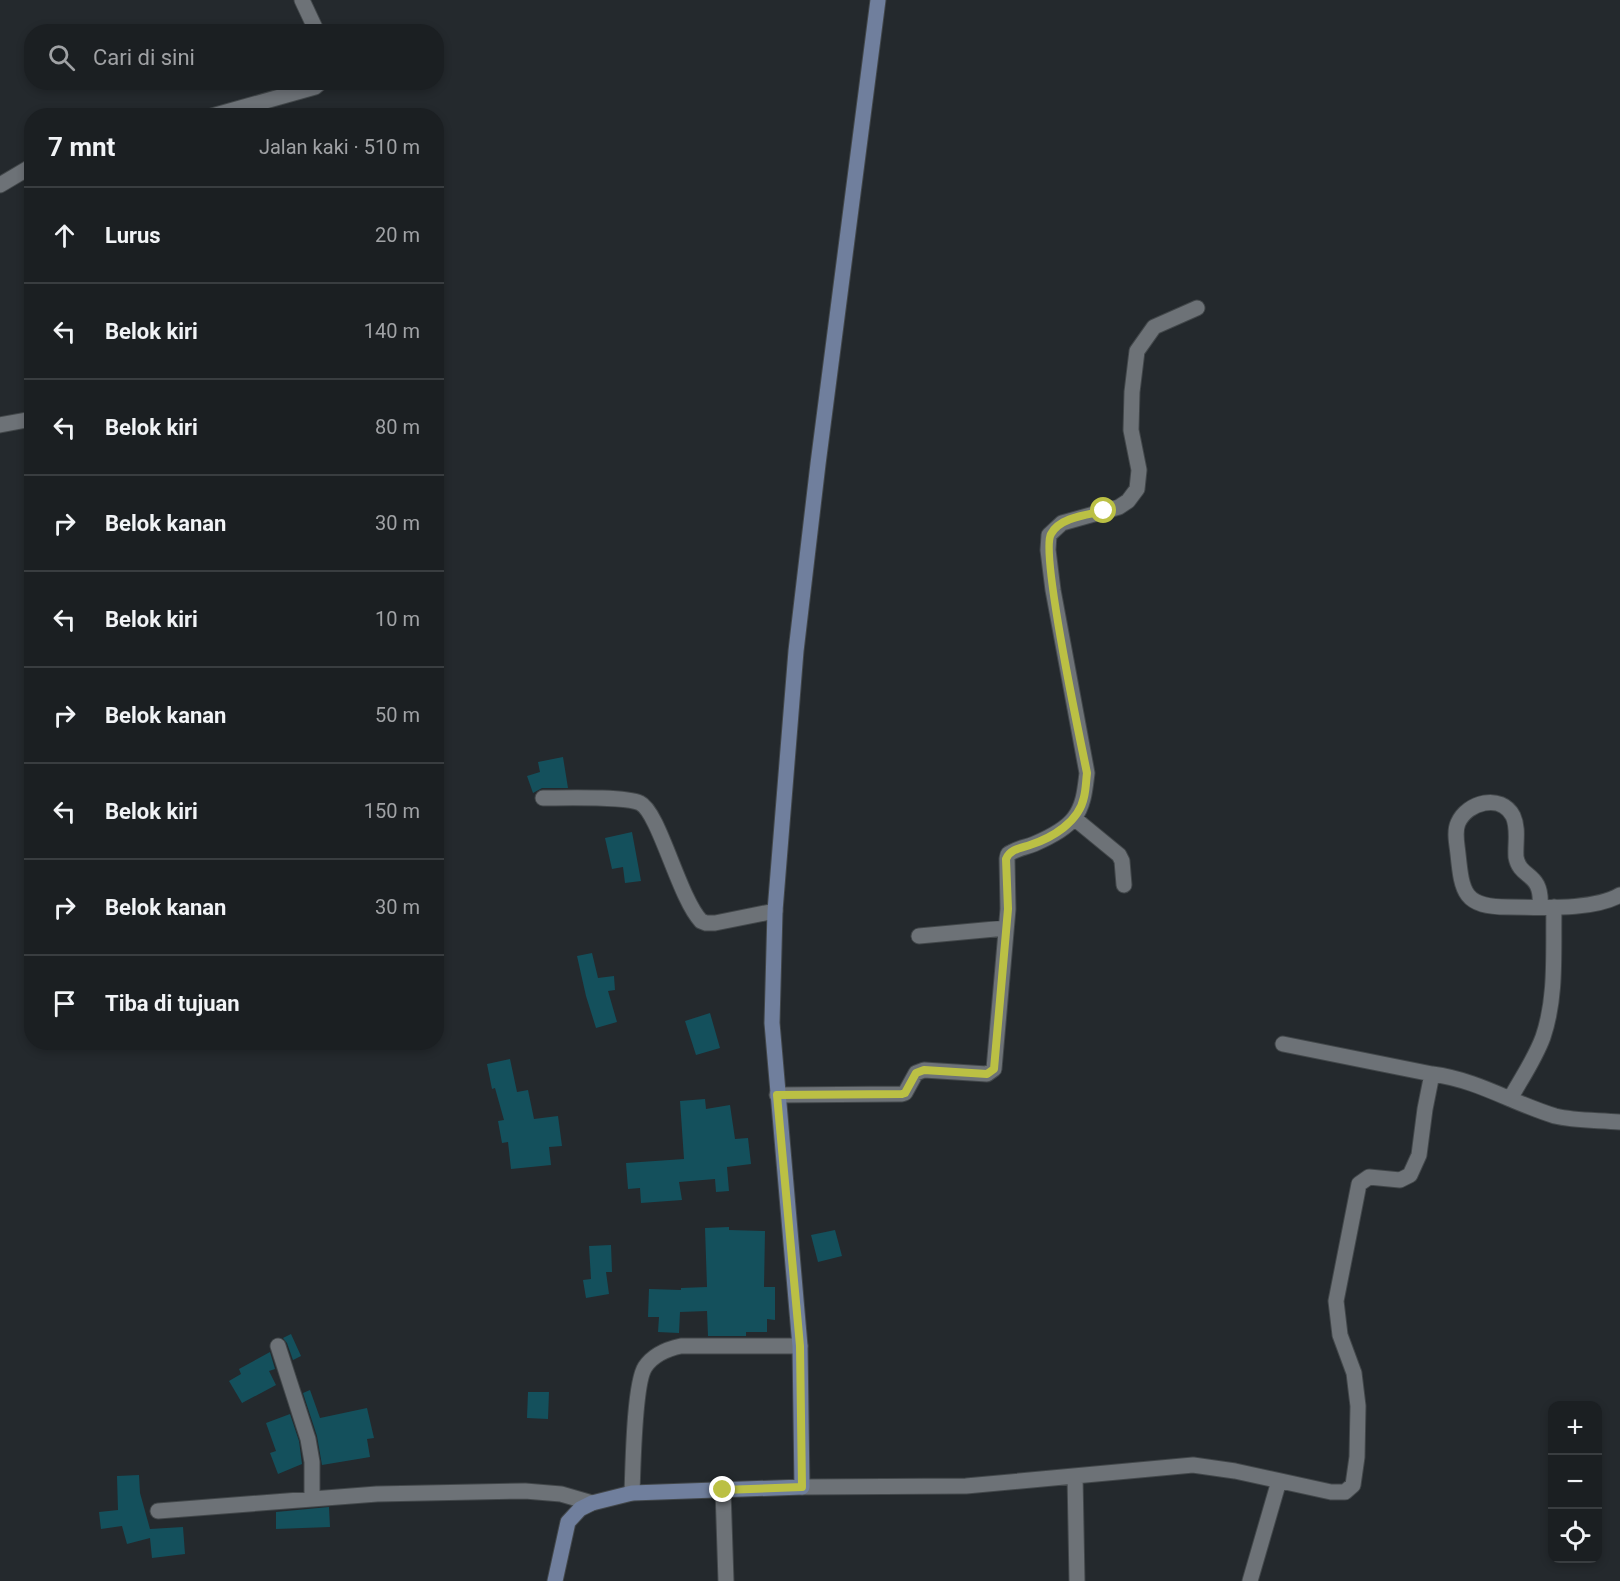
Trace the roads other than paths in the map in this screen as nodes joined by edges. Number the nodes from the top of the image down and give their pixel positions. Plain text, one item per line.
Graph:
1 (302, 0) edge
2 (878, 0) edge
3 (313, 24) edge
4 (304, 90) edge
5 (240, 108) edge
6 (24, 171) edge
7 (0, 185) edge
8 (1197, 308) dead end
9 (24, 420) edge
10 (0, 425) edge
11 (543, 798) dead end
12 (1074, 818) junction
13 (1124, 885) dead end
14 (1620, 895) edge
15 (1547, 907) junction
16 (776, 911) junction
17 (1006, 928) junction
18 (919, 936) dead end
19 (1283, 1044) dead end
20 (1432, 1074) junction
21 (777, 1095) junction
22 (1509, 1099) junction
23 (1620, 1122) edge
24 (278, 1346) dead end
25 (800, 1346) junction
26 (1075, 1476) junction
27 (1279, 1481) junction
28 (802, 1487) junction
29 (723, 1490) junction
30 (632, 1493) junction
31 (312, 1499) junction
32 (592, 1503) junction
33 (158, 1511) dead end
34 (555, 1581) edge
35 (726, 1581) edge
36 (1077, 1581) edge
37 (1250, 1581) edge

1 - 3 street
2 - 16 street
4 - 5 street
6 - 7 street
8 - 12 street
9 - 10 street
11 - 16 street
12 - 13 street
12 - 17 street
14 - 15 street
15 - 15 street
15 - 22 street
16 - 21 street
17 - 18 street
17 - 21 street
19 - 20 street
20 - 22 street
20 - 27 street
21 - 25 street
22 - 23 street
24 - 31 street
25 - 28 street
25 - 30 street
26 - 27 street
26 - 28 street
26 - 36 street
27 - 37 street
28 - 29 street
29 - 30 street
29 - 35 street
30 - 32 street
31 - 32 street
31 - 33 street
32 - 34 street

